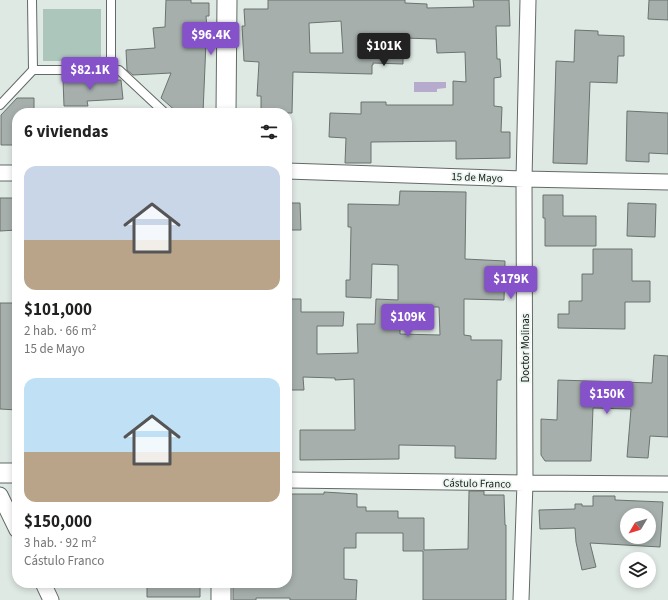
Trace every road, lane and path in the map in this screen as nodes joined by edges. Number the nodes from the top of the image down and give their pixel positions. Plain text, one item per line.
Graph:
1 (32, 0) edge
2 (111, 0) edge
3 (227, 0) edge
4 (528, 0) edge
5 (33, 70) junction
6 (111, 70) junction
7 (0, 104) edge
8 (160, 108) edge
9 (226, 108) edge
10 (292, 171) edge
11 (0, 173) edge
12 (12, 173) edge
13 (524, 179) junction
14 (668, 182) edge
15 (0, 473) edge
16 (12, 473) edge
17 (292, 480) edge
18 (526, 483) junction
19 (668, 484) edge
20 (0, 495) edge
21 (12, 520) edge
22 (45, 588) edge
23 (221, 588) edge
24 (51, 600) edge
25 (221, 600) edge
26 (521, 600) edge

1 - 5 lane
2 - 6 lane
3 - 9 street
4 - 13 street, Doctor Molinas
5 - 6 lane
5 - 7 lane
6 - 8 lane
10 - 13 street, 15 de Mayo
11 - 12 street
13 - 14 street, 15 de Mayo
13 - 18 street, Doctor Molinas
15 - 16 street
17 - 18 street, Cástulo Franco
18 - 19 street, Cástulo Franco
18 - 26 street, Doctor Molinas
20 - 21 street
22 - 24 street
23 - 25 street

